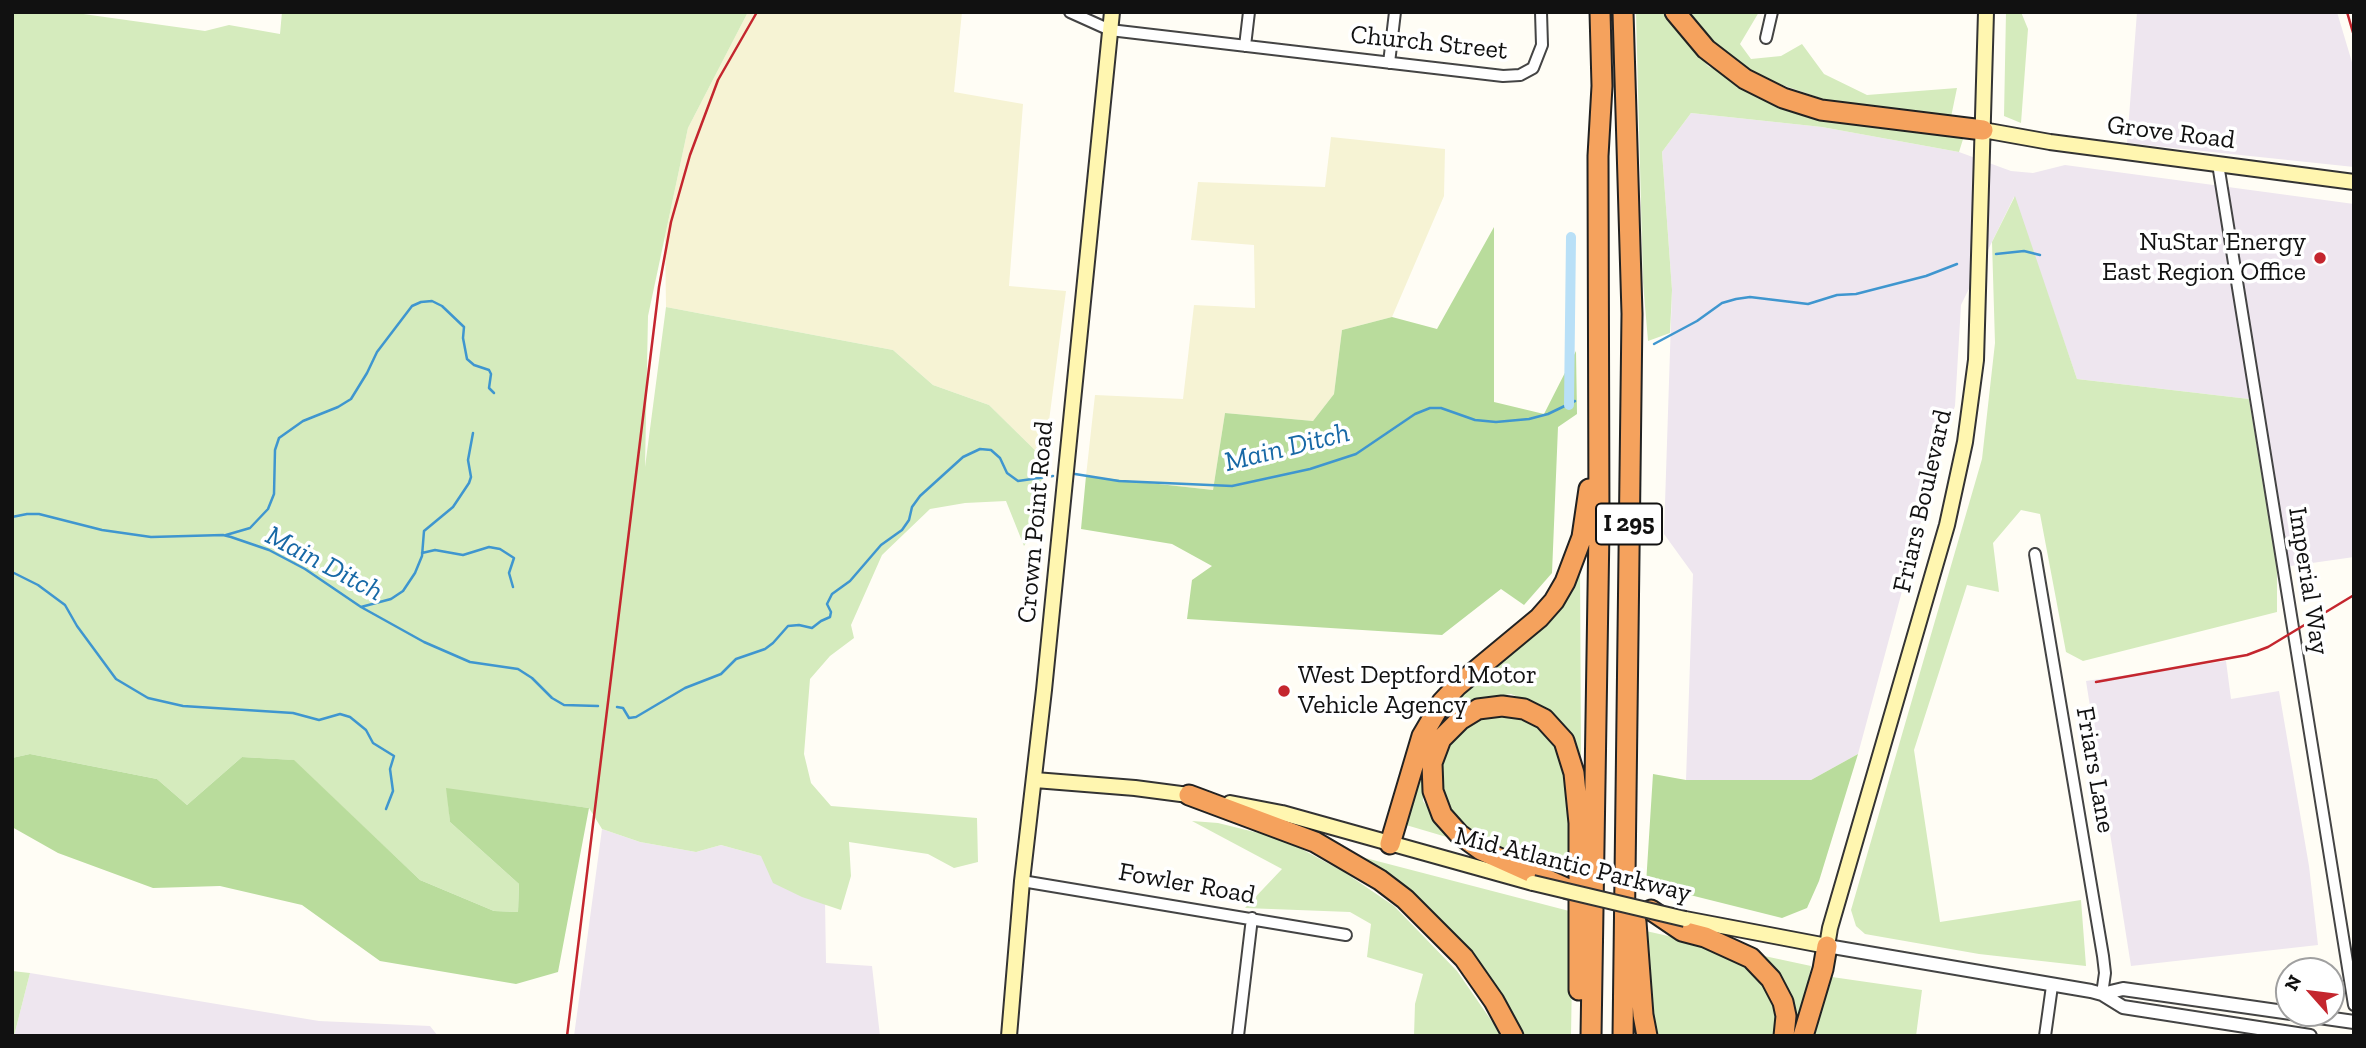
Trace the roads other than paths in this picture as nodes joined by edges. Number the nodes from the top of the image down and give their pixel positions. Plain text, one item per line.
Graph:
1 (1070, 12) edge
2 (1112, 12) edge
3 (1249, 12) edge
4 (1395, 12) edge
5 (1541, 12) edge
6 (1600, 12) edge
7 (1623, 12) edge
8 (1675, 12) edge
9 (1772, 12) edge
10 (1986, 12) edge
11 (1110, 30) junction
12 (1766, 38) dead end
13 (1245, 46) junction
14 (1389, 63) junction
15 (1983, 130) junction
16 (1598, 156) junction
17 (2218, 164) junction
18 (2354, 182) edge
19 (1631, 377) junction
20 (2035, 554) dead end
21 (1035, 780) junction
22 (1189, 795) junction
23 (1390, 844) junction
24 (1533, 879) junction
25 (1021, 881) junction
26 (1575, 893) joint
27 (1651, 910) joint
28 (1252, 918) junction
29 (1684, 925) junction
30 (1346, 935) dead end
31 (1827, 946) junction
32 (2052, 986) junction
33 (2102, 993) junction
34 (2354, 1005) edge
35 (2354, 1022) edge
36 (1009, 1036) edge
37 (1238, 1036) edge
38 (1513, 1036) edge
39 (1579, 1036) edge
40 (1591, 1036) edge
41 (1622, 1036) edge
42 (1647, 1036) edge
43 (1784, 1036) edge
44 (1803, 1036) edge
45 (2045, 1036) edge
46 (2311, 1036) edge

1 - 11 street, Church Street
2 - 11 main road, Crown Point Road
3 - 13 street
4 - 14 street
5 - 14 street, Church Street
6 - 16 highway, I 295
7 - 19 highway, I 295
8 - 15 highway
9 - 12 street
10 - 15 main road, Friars Boulevard
11 - 13 street, Church Street
11 - 21 main road, Crown Point Road
13 - 14 street, Church Street
15 - 17 main road, Grove Road
15 - 31 main road, Friars Boulevard
16 - 23 highway
16 - 40 highway, I 295
17 - 18 main road, Grove Road
17 - 34 street, Imperial Way
19 - 41 highway, I 295
19 - 42 highway
20 - 33 street, Friars Lane
21 - 22 main road, Mid Atlantic Parkway
21 - 25 main road, Crown Point Road
22 - 23 main road, Mid Atlantic Parkway
22 - 38 highway
23 - 24 main road, Mid Atlantic Parkway
24 - 26 highway, bridge
24 - 39 highway
25 - 28 street, Fowler Road
25 - 36 main road, Crown Point Road
26 - 27 main road, Mid Atlantic Parkway, bridge
27 - 29 highway
28 - 30 street, Fowler Road
28 - 37 street
29 - 31 main road, Mid Atlantic Parkway
29 - 43 highway
31 - 32 street, Mid Atlantic Parkway
31 - 44 highway
32 - 33 street, Mid Atlantic Parkway
32 - 45 street
33 - 35 street, Mid Atlantic Parkway
33 - 46 street, Mid Atlantic Parkway

